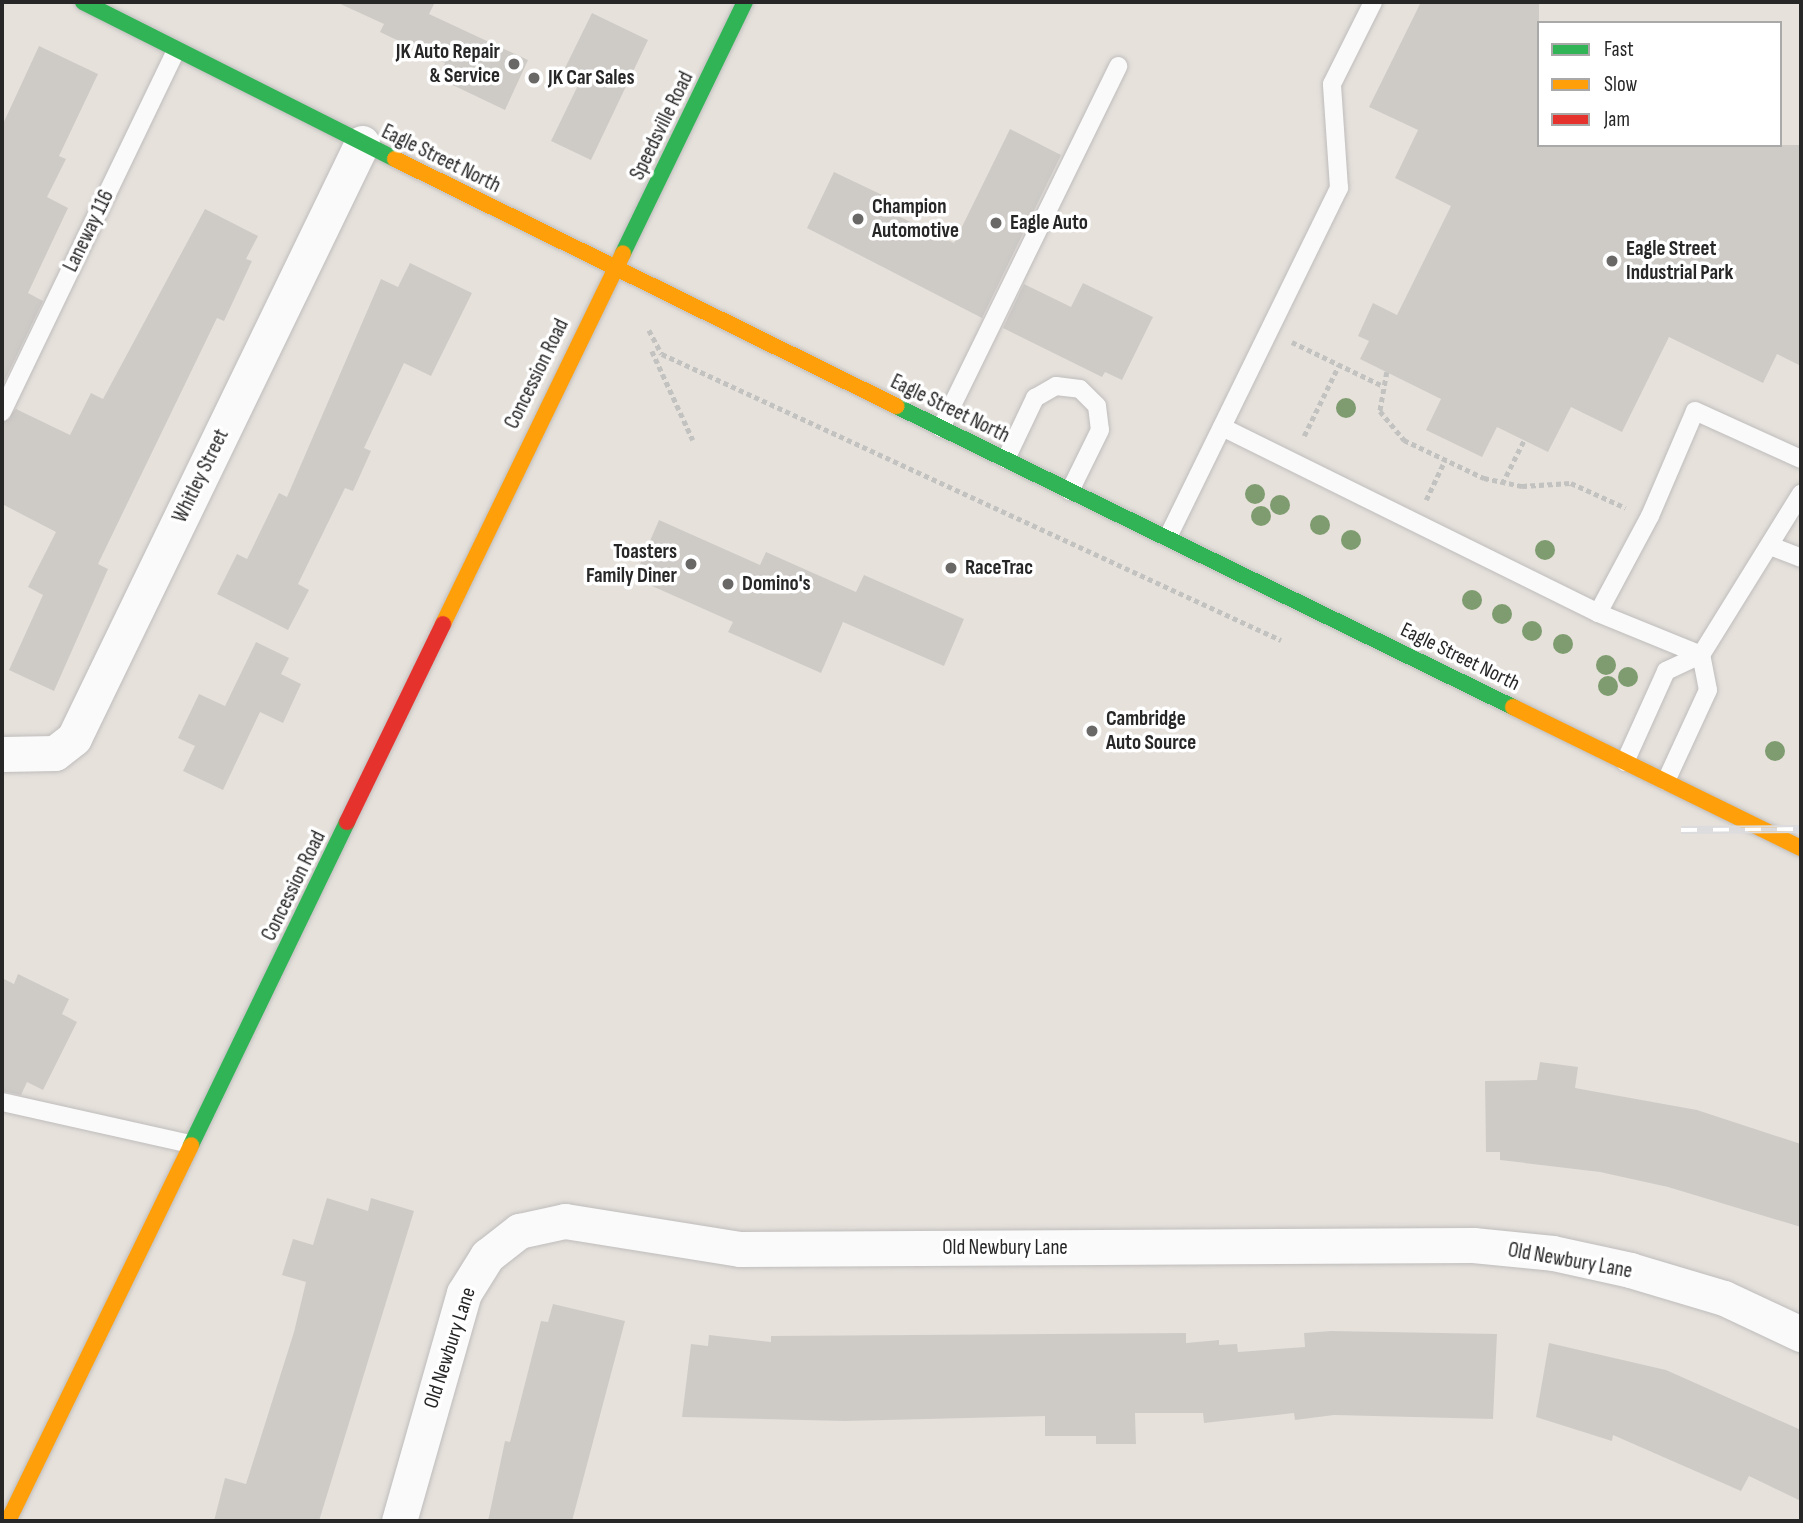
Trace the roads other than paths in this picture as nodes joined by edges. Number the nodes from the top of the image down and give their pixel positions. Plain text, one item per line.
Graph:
1 (83, 2) edge
2 (745, 2) edge
3 (1373, 2) edge
4 (176, 51) junction
5 (1118, 66) dead end
6 (362, 143) junction
7 (615, 268) junction
8 (2, 412) edge
9 (1222, 427) junction
10 (941, 428) junction
11 (1006, 459) junction
12 (1801, 459) edge
13 (1070, 491) junction
14 (1801, 494) edge
15 (1168, 537) junction
16 (1773, 547) junction
17 (1801, 558) edge
18 (1598, 613) junction
19 (1701, 655) junction
20 (2, 754) edge
21 (1625, 762) junction
22 (1666, 782) junction
23 (1801, 848) edge
24 (2, 1102) edge
25 (190, 1144) junction
26 (1801, 1334) edge
27 (8, 1521) edge
28 (399, 1521) edge

1 - 4 main road, Eagle Street North
2 - 7 main road, Speedsville Road
3 - 9 lane
4 - 6 main road, Eagle Street North
4 - 8 lane, Laneway 116
5 - 10 lane
6 - 7 main road, Eagle Street North
6 - 20 street, Whitley Street
7 - 10 main road, Eagle Street North
7 - 25 main road, Concession Road
9 - 15 lane
9 - 18 lane
10 - 11 main road, Eagle Street North
11 - 13 main road, Eagle Street North
11 - 13 lane
12 - 18 lane
13 - 15 main road, Eagle Street North
14 - 16 lane
15 - 21 main road, Eagle Street North
16 - 17 lane
16 - 19 lane
18 - 19 lane
19 - 21 lane
19 - 22 lane
21 - 22 main road, Eagle Street North
22 - 23 main road, Eagle Street North
24 - 25 lane
25 - 27 main road, Concession Road
26 - 28 street, Old Newbury Lane

